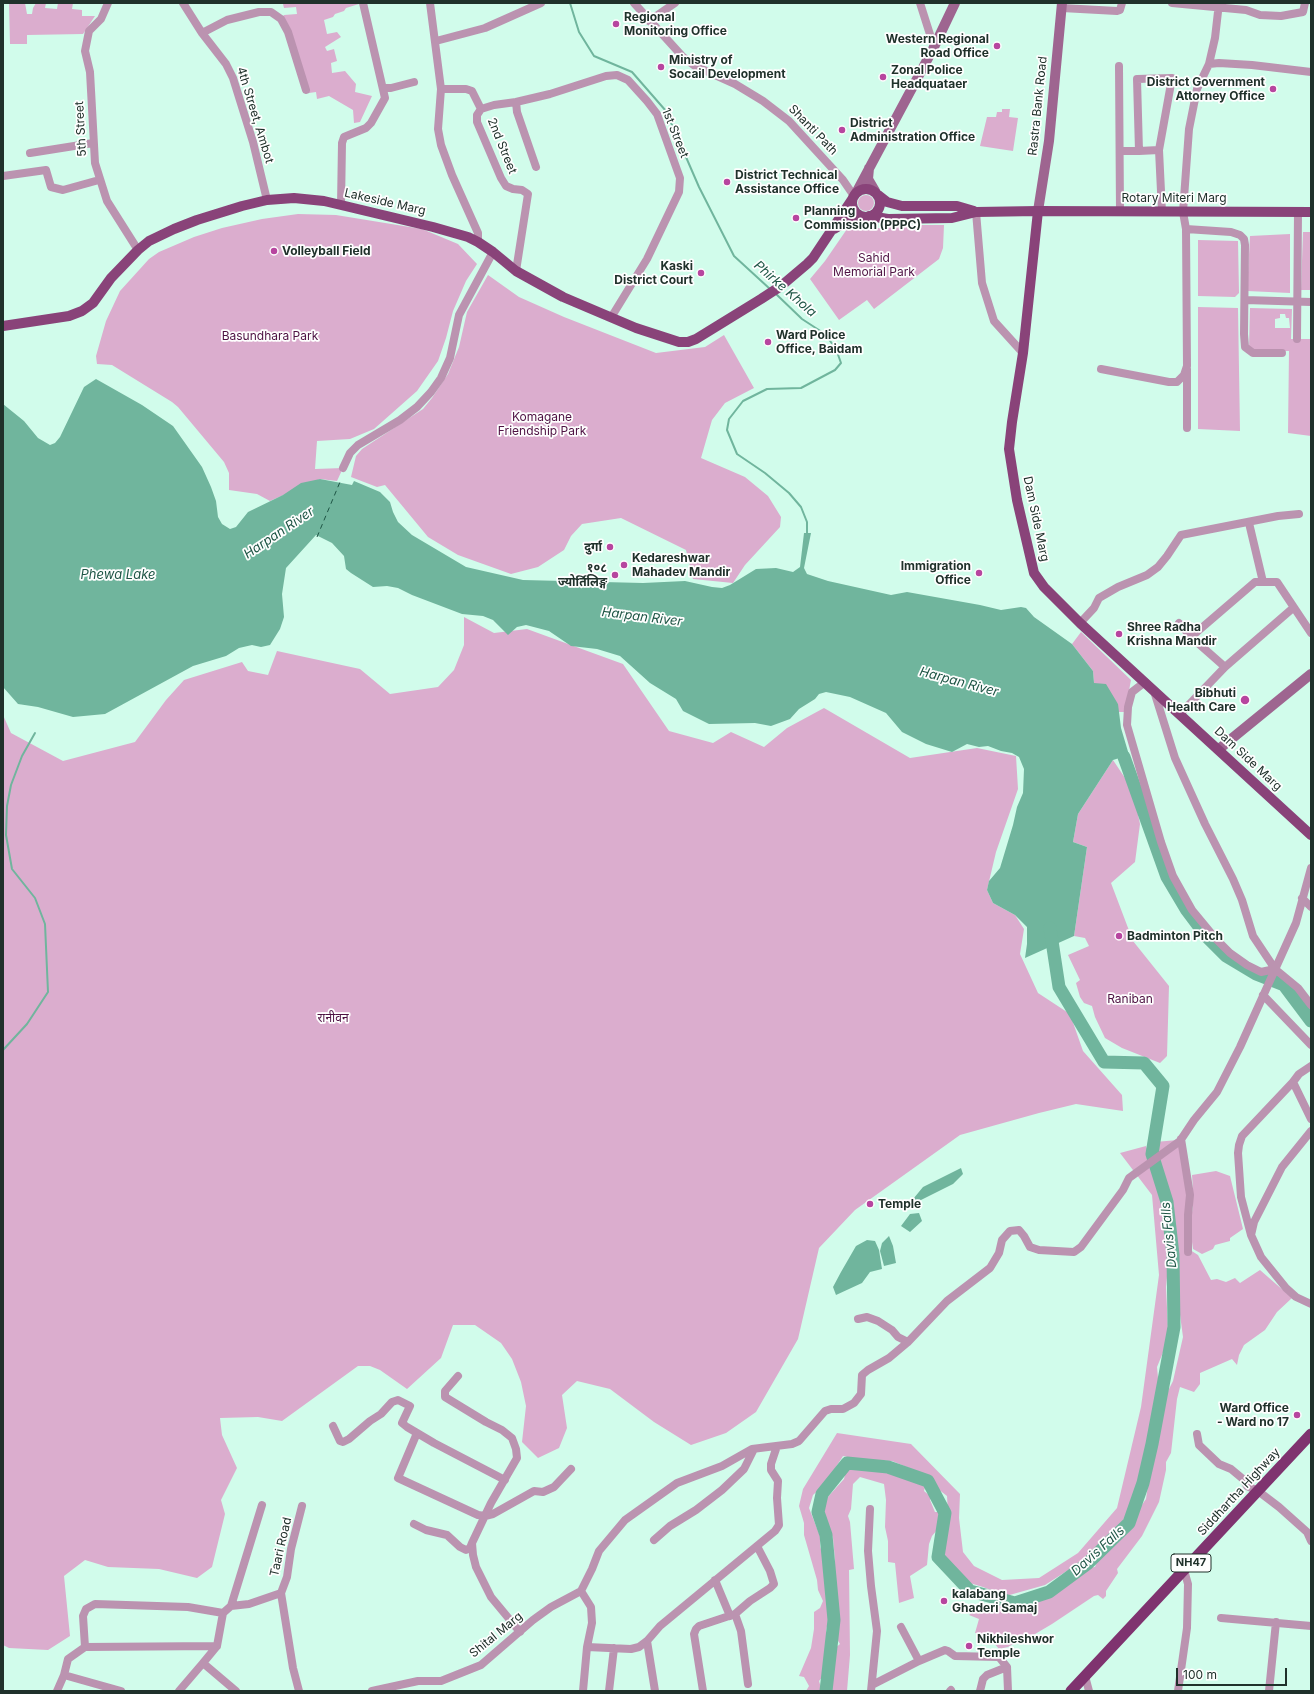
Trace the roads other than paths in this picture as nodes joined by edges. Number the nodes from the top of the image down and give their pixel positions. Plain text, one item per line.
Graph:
1 (108, 3) edge
2 (183, 3) edge
3 (362, 3) edge
4 (430, 3) edge
5 (541, 3) edge
6 (634, 3) edge
7 (675, 3) edge
8 (920, 3) edge
9 (955, 3) edge
10 (1122, 3) edge
11 (1172, 3) edge
12 (1305, 3) edge
13 (1062, 5) edge
14 (1219, 5) edge
15 (649, 20) junction
16 (202, 33) junction
17 (436, 42) junction
18 (934, 47) junction
19 (1209, 64) junction
20 (1119, 66) dead end
21 (1311, 72) edge
22 (414, 82) dead end
23 (384, 88) junction
24 (441, 89) junction
25 (306, 90) dead end
26 (516, 102) junction
27 (481, 109) junction
28 (92, 142) junction
29 (1159, 150) junction
30 (1120, 151) junction
31 (1139, 151) junction
32 (30, 153) dead end
33 (870, 164) junction
34 (536, 167) dead end
35 (3, 176) edge
36 (99, 180) junction
37 (877, 193) junction
38 (854, 196) junction
39 (267, 200) junction
40 (341, 205) junction
41 (1038, 210) junction
42 (976, 212) junction
43 (1120, 212) junction
44 (1162, 212) junction
45 (1183, 212) junction
46 (1298, 212) junction
47 (1311, 212) edge
48 (867, 216) junction
49 (1186, 229) junction
50 (828, 234) junction
51 (478, 242) junction
52 (138, 250) junction
53 (493, 252) junction
54 (516, 271) junction
55 (1245, 300) junction
56 (1298, 301) junction
57 (1311, 302) edge
58 (612, 316) junction
59 (3, 326) edge
60 (1298, 339) dead end
61 (1023, 353) junction
62 (1282, 353) dead end
63 (1187, 366) junction
64 (1101, 369) dead end
65 (1187, 428) dead end
66 (343, 468) dead end
67 (1299, 514) dead end
68 (1249, 523) junction
69 (1263, 582) junction
70 (1293, 608) junction
71 (1080, 623) junction
72 (1179, 623) dead end
73 (1311, 633) edge
74 (1191, 637) junction
75 (1225, 667) junction
76 (1311, 674) edge
77 (1145, 682) junction
78 (1154, 690) junction
79 (1180, 714) junction
80 (1219, 749) junction
81 (1311, 835) edge
82 (1311, 868) edge
83 (1302, 898) junction
84 (1311, 907) edge
85 (1274, 972) junction
86 (1263, 995) junction
87 (1311, 1005) edge
88 (1311, 1045) edge
89 (1311, 1066) edge
90 (1293, 1082) junction
91 (1311, 1119) edge
92 (1311, 1131) edge
93 (1181, 1140) junction
94 (1251, 1235) junction
95 (1188, 1252) dead end
96 (1311, 1304) edge
97 (858, 1319) dead end
98 (908, 1342) junction
99 (458, 1376) dead end
100 (333, 1426) dead end
101 (417, 1432) junction
102 (1197, 1434) dead end
103 (1311, 1434) edge
104 (777, 1446) junction
105 (754, 1449) junction
106 (571, 1469) dead end
107 (505, 1480) junction
108 (1258, 1490) junction
109 (262, 1505) dead end
110 (302, 1506) dead end
111 (870, 1509) dead end
112 (485, 1516) junction
113 (414, 1524) dead end
114 (1309, 1531) edge
115 (654, 1540) dead end
116 (1311, 1541) edge
117 (472, 1543) junction
118 (757, 1546) junction
119 (1184, 1570) junction
120 (715, 1580) junction
121 (581, 1591) junction
122 (281, 1593) junction
123 (231, 1606) junction
124 (223, 1613) junction
125 (733, 1615) junction
126 (1221, 1618) dead end
127 (1276, 1622) junction
128 (1311, 1626) edge
129 (901, 1627) dead end
130 (520, 1632) junction
131 (647, 1641) junction
132 (217, 1646) junction
133 (85, 1647) junction
134 (587, 1647) junction
135 (614, 1648) junction
136 (919, 1662) junction
137 (203, 1663) junction
138 (1007, 1668) junction
139 (64, 1675) junction
140 (1085, 1676) junction
141 (748, 1684) dead end
142 (872, 1688) edge
143 (57, 1691) edge
144 (121, 1691) edge
145 (179, 1691) edge
146 (236, 1691) edge
147 (299, 1691) edge
148 (372, 1691) edge
149 (583, 1691) edge
150 (609, 1691) edge
151 (655, 1691) edge
152 (702, 1691) edge
153 (980, 1691) edge
154 (1008, 1691) edge
155 (1071, 1691) edge
156 (1089, 1691) edge
157 (1178, 1691) edge
158 (1269, 1691) edge

1 - 28 street, 5th Street
2 - 16 street, 4th Street, Ambot
3 - 23 street
4 - 17 street
5 - 17 street
6 - 15 street, Shanti Path
7 - 15 street
8 - 18 street
9 - 18 main road
10 - 13 street
11 - 14 street
12 - 14 street
13 - 41 main road, Rastra Bank Road
14 - 19 street
15 - 38 street, Shanti Path
16 - 25 street
16 - 39 street, 4th Street, Ambot
17 - 24 street
18 - 33 main road
19 - 21 street
19 - 45 street
20 - 30 street
22 - 23 street
23 - 40 street
24 - 27 street
24 - 51 street
26 - 27 street, 1st Street
26 - 34 street
26 - 58 street, 1st Street
27 - 54 street, 2nd Street
28 - 32 street
28 - 36 street, 5th Street
29 - 31 street
29 - 31 street
29 - 44 street
30 - 31 street
30 - 43 street
33 - 37 main road
33 - 38 main road
35 - 36 street
36 - 52 street, 5th Street
37 - 38 main road
37 - 42 main road
37 - 48 main road
38 - 48 main road
38 - 50 main road, Lakeside Marg
39 - 40 main road, Lakeside Marg
39 - 52 main road, Lakeside Marg
40 - 51 main road, Lakeside Marg
41 - 42 main road, Rotary Miteri Marg
41 - 43 main road, Rotary Miteri Marg
41 - 61 main road, Dam Side Marg
42 - 48 main road
42 - 61 street
43 - 44 main road, Rotary Miteri Marg
44 - 45 main road, Rotary Miteri Marg
45 - 46 main road, Rotary Miteri Marg
45 - 49 street
46 - 47 main road, Rotary Miteri Marg
46 - 56 street
48 - 50 main road
49 - 55 street
49 - 63 street
50 - 58 main road, Lakeside Marg
51 - 53 main road, Lakeside Marg
52 - 59 main road, Lakeside Marg
53 - 54 main road, Lakeside Marg
53 - 66 street
54 - 58 main road, Lakeside Marg
55 - 56 street
55 - 62 street
56 - 57 street
56 - 60 street
61 - 71 main road, Dam Side Marg
63 - 64 street
63 - 65 street
67 - 68 street
68 - 69 street
68 - 71 street
69 - 70 street
69 - 74 street
70 - 73 street
70 - 75 street
71 - 77 main road, Dam Side Marg
72 - 74 street
74 - 75 street
75 - 79 street
76 - 80 main road
77 - 78 main road, Dam Side Marg
77 - 85 street
78 - 79 main road, Dam Side Marg
78 - 85 street
79 - 80 main road, Dam Side Marg
80 - 81 main road, Dam Side Marg
82 - 83 street
83 - 84 street
83 - 85 street
85 - 86 street
85 - 87 street
86 - 88 street
86 - 93 street
89 - 90 street
90 - 91 street
90 - 94 street
92 - 94 street
93 - 95 street
93 - 98 street
94 - 96 street
97 - 98 street
98 - 104 street
99 - 107 street
100 - 101 street
101 - 107 street
101 - 112 street
102 - 108 street
103 - 108 highway, Siddhartha Highway / NH47
104 - 105 street
104 - 118 street
105 - 115 street
105 - 121 street
106 - 112 street
107 - 112 street
108 - 114 street
108 - 119 highway, Siddhartha Highway / NH47
109 - 123 street
110 - 122 street, Taari Road
111 - 142 street
112 - 117 street
113 - 117 street
114 - 116 street
117 - 130 street
118 - 120 street
118 - 125 street
119 - 140 highway, Siddhartha Highway / NH47
119 - 157 street
120 - 125 street
120 - 131 street
121 - 130 street, Shital Marg
121 - 134 street
122 - 123 street
122 - 147 street
123 - 124 street
124 - 132 street
124 - 133 street
125 - 141 street
125 - 152 street
126 - 127 street
127 - 128 street
127 - 158 street
129 - 136 street
130 - 148 street, Shital Marg
131 - 135 street
131 - 151 street
132 - 133 street
132 - 137 street
133 - 139 street
134 - 135 street
134 - 149 street
135 - 150 street
136 - 138 street
136 - 142 street
137 - 145 street
137 - 146 street
138 - 153 street
138 - 154 street
139 - 143 street
139 - 144 street
140 - 155 highway, Siddhartha Highway / NH47
140 - 156 street

